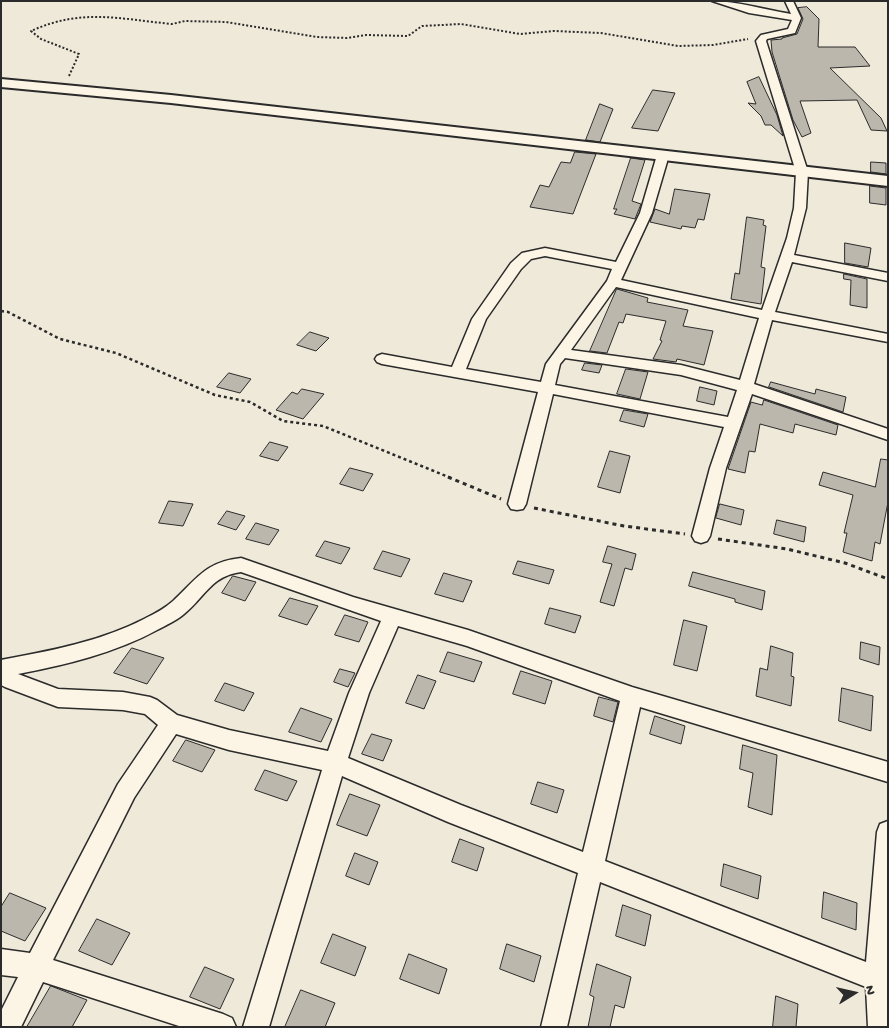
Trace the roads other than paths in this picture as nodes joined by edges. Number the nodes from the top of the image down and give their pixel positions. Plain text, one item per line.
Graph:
1 (716, 1) edge
2 (789, 1) edge
3 (797, 18) junction
4 (1, 83) edge
5 (663, 155) junction
6 (802, 172) junction
7 (888, 181) edge
8 (786, 257) junction
9 (621, 267) junction
10 (887, 275) edge
11 (613, 282) junction
12 (767, 315) junction
13 (888, 338) edge
14 (561, 353) junction
15 (382, 359) dead end
16 (458, 371) junction
17 (545, 387) junction
18 (746, 387) junction
19 (734, 424) junction
20 (888, 435) edge
21 (517, 504) road end
22 (701, 536) road end
23 (394, 615) junction
24 (1, 671) edge
25 (632, 696) junction
26 (171, 723) junction
27 (335, 763) junction
28 (888, 772) edge
29 (888, 832) edge
30 (592, 866) junction
31 (1, 962) edge
32 (37, 967) junction
33 (883, 981) edge
34 (7, 1027) edge
35 (223, 1027) edge
36 (256, 1027) edge
37 (554, 1027) edge
38 (881, 1027) edge

1 - 3 street
2 - 3 street
3 - 6 street
4 - 5 main road
5 - 6 main road
5 - 9 street
6 - 7 main road
6 - 8 street
8 - 10 street
8 - 12 street
9 - 11 street
9 - 16 street
11 - 12 street
11 - 14 street
12 - 13 street
12 - 18 street
14 - 17 street
14 - 18 street
15 - 16 street
16 - 17 street
17 - 19 street
17 - 21 street
18 - 19 street
18 - 20 street
19 - 22 street
23 - 24 street
23 - 25 street
23 - 27 street
24 - 26 street
25 - 28 street
25 - 30 street
26 - 27 street
26 - 32 street
27 - 30 street
27 - 36 street
29 - 33 street
30 - 33 street
30 - 37 street
31 - 32 street
32 - 34 street
32 - 35 street
33 - 38 street

